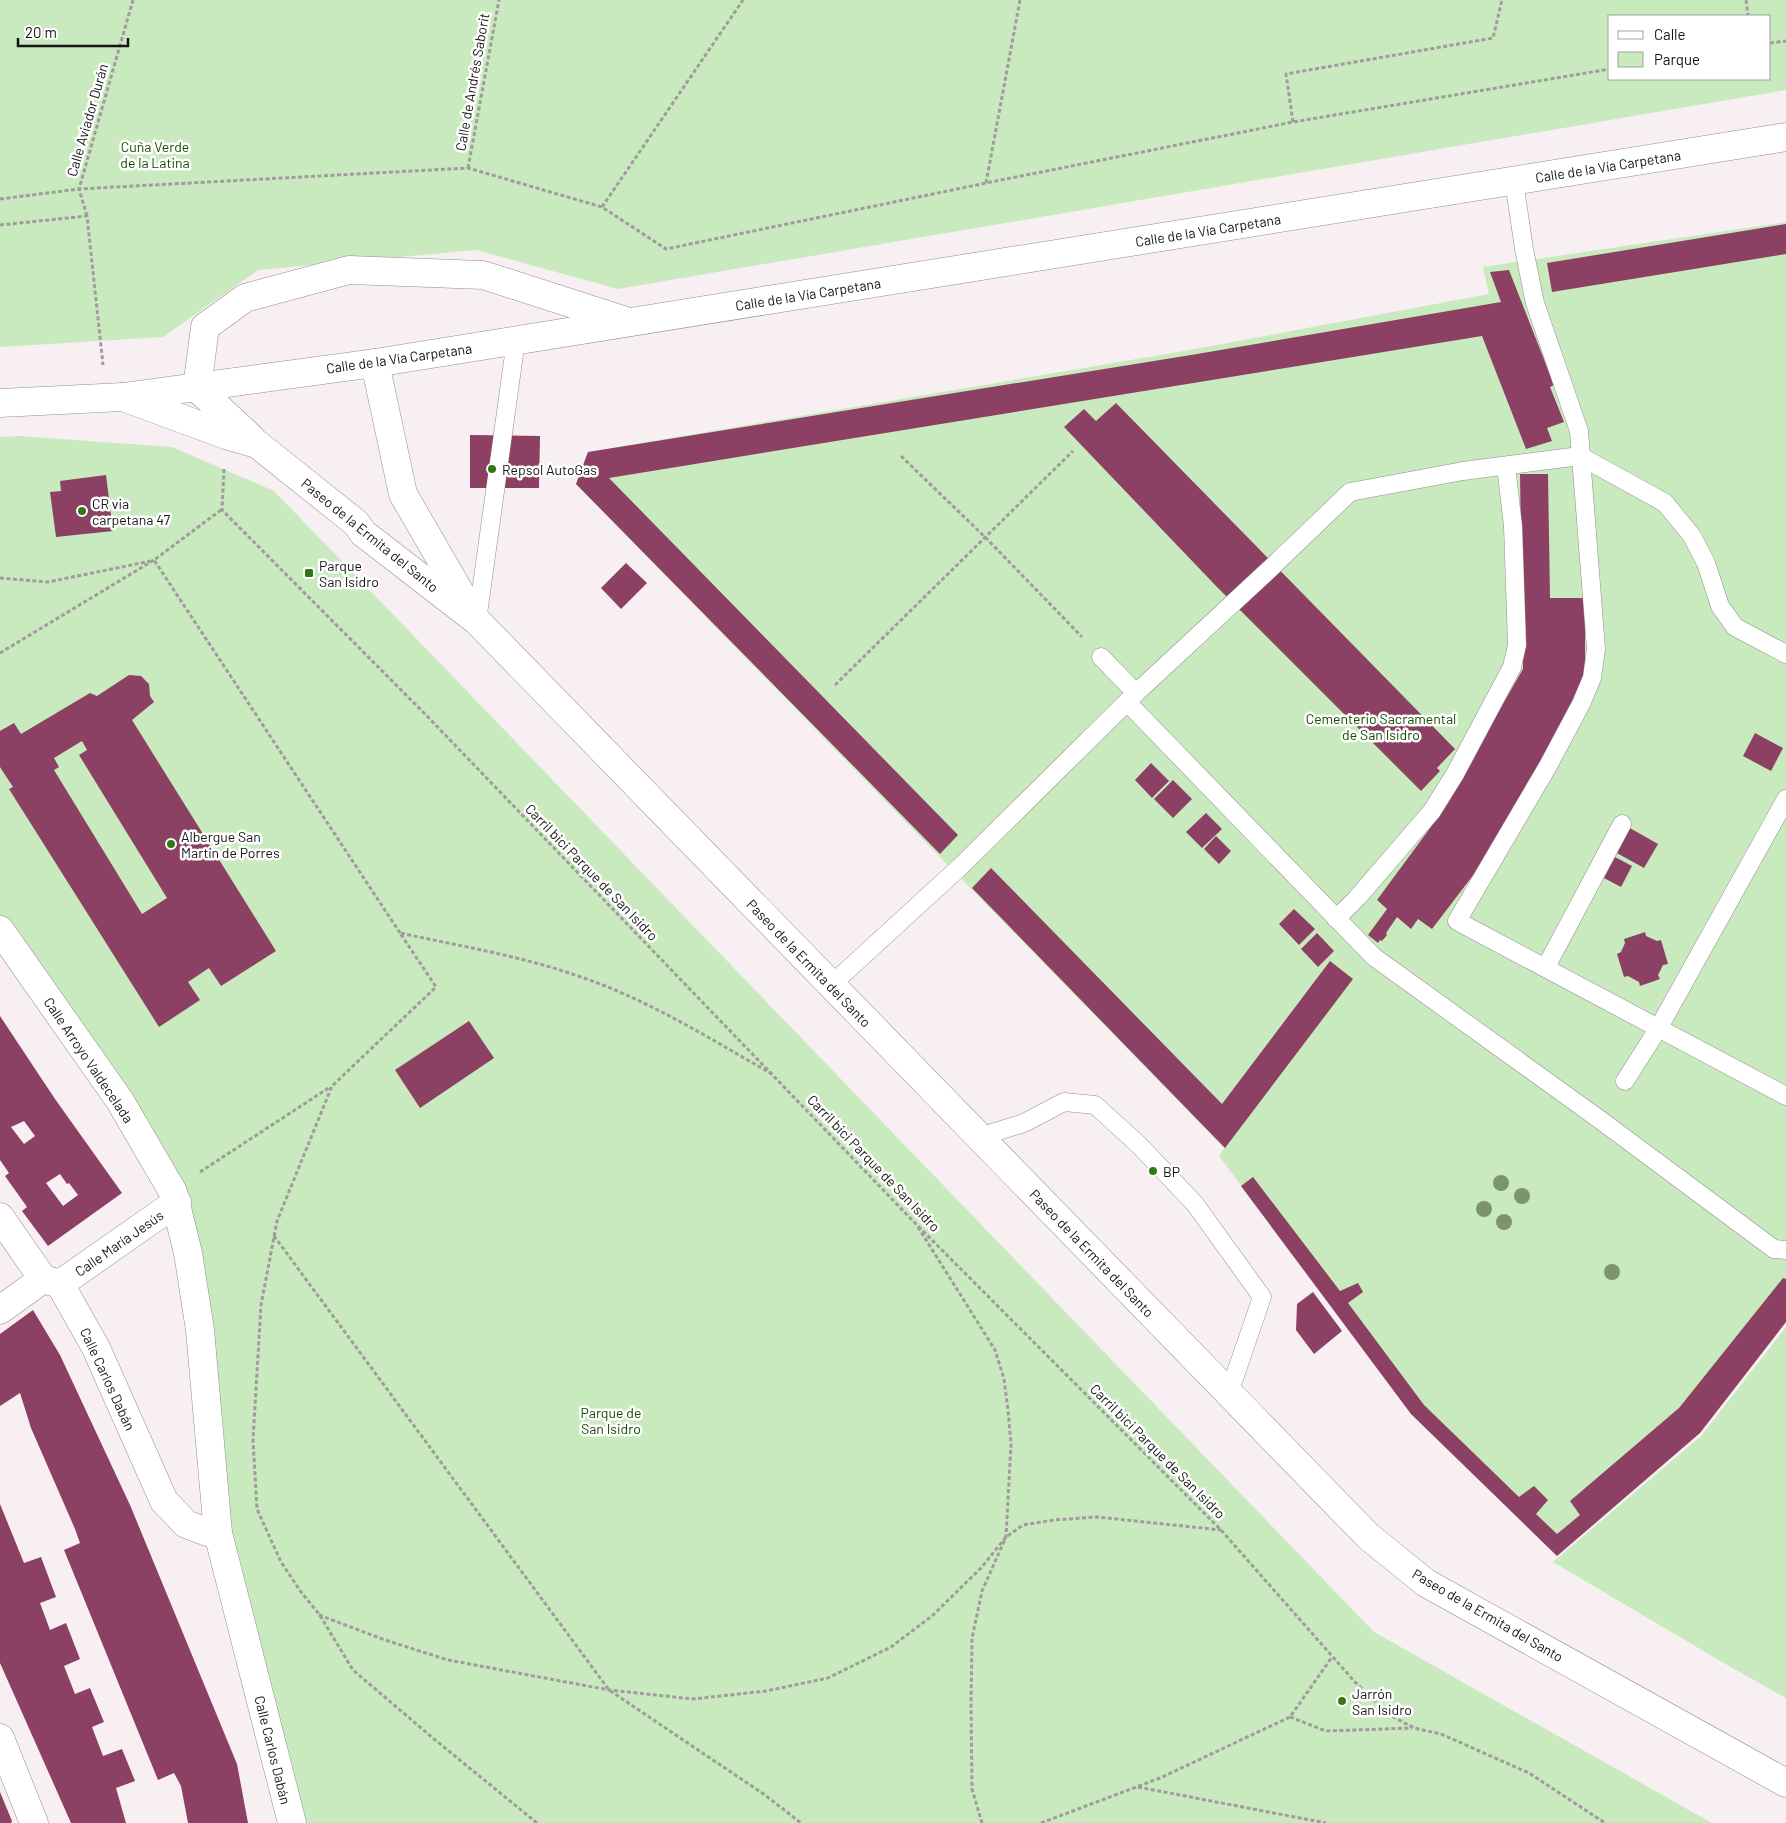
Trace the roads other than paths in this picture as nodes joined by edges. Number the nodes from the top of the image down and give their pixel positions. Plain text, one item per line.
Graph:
1 (1786, 137) edge
2 (1514, 181) junction
3 (630, 322) junction
4 (516, 340) junction
5 (375, 363) junction
6 (197, 388) junction
7 (115, 397) junction
8 (0, 404) edge
9 (257, 444) junction
10 (1580, 456) junction
11 (1506, 466) junction
12 (477, 621) junction
13 (1786, 654) edge
14 (1101, 657) road end
15 (1131, 697) junction
16 (1786, 799) edge
17 (1622, 824) dead end
18 (1336, 919) junction
19 (0, 930) edge
20 (1546, 967) junction
21 (831, 985) junction
22 (1658, 1029) junction
23 (1624, 1081) dead end
24 (1786, 1096) edge
25 (979, 1137) junction
26 (175, 1197) junction
27 (0, 1217) edge
28 (1786, 1250) edge
29 (51, 1282) junction
30 (0, 1310) edge
31 (1229, 1394) junction
32 (218, 1532) junction
33 (0, 1738) edge
34 (1786, 1783) edge
35 (34, 1823) edge
36 (292, 1823) edge

1 - 2 street, Calle de la Vía Carpetana
2 - 3 street, Calle de la Vía Carpetana
2 - 10 lane
3 - 4 street, Calle de la Vía Carpetana
3 - 6 street, Calle de la Vía Carpetana
4 - 5 street, Calle de la Vía Carpetana
4 - 12 lane
5 - 6 street, Calle de la Vía Carpetana
5 - 12 street, Paseo de la Ermita del Santo
6 - 7 street, Calle de la Vía Carpetana
6 - 9 street
7 - 8 street, Calle de la Vía Carpetana
7 - 9 street, Paseo de la Ermita del Santo
9 - 12 street, Paseo de la Ermita del Santo
10 - 11 lane
10 - 13 lane
10 - 20 lane
11 - 15 lane
11 - 18 lane
12 - 21 street, Paseo de la Ermita del Santo
14 - 15 lane
15 - 18 lane
15 - 21 lane
16 - 22 lane
17 - 20 lane
18 - 28 lane
19 - 26 street, Calle Arroyo Valdecelada
20 - 22 lane
21 - 25 street, Paseo de la Ermita del Santo
22 - 23 lane
22 - 24 lane
25 - 31 street, Paseo de la Ermita del Santo
25 - 31 lane
26 - 29 street, Calle María Jesús
26 - 32 street, Calle Carlos Dabán
27 - 29 street, Calle Carlos Dabán
29 - 30 street, Calle María Jesús
29 - 32 street, Calle Carlos Dabán
31 - 34 street, Paseo de la Ermita del Santo
32 - 36 street, Calle Carlos Dabán
33 - 35 street

